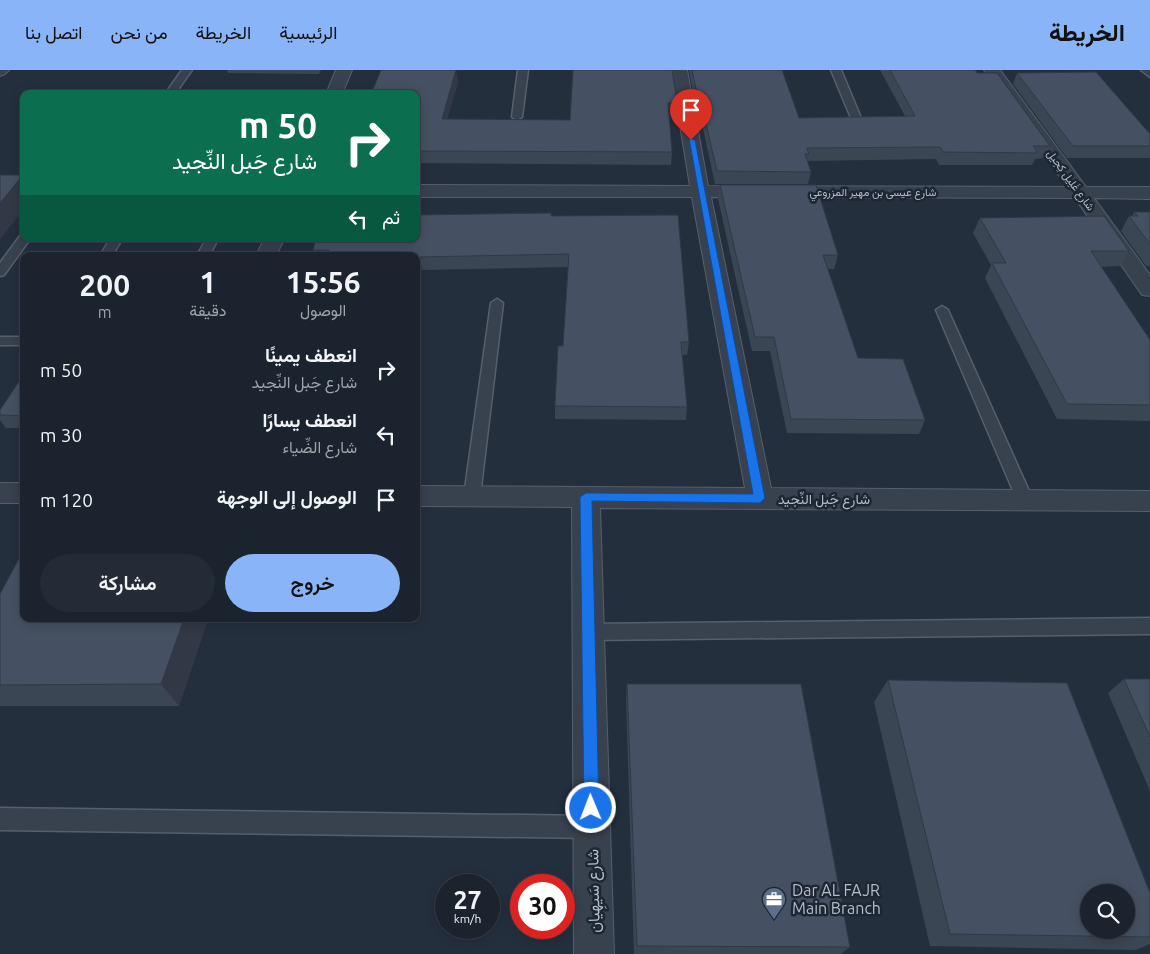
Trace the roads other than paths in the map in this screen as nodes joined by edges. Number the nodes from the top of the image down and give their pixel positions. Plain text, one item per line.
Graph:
1 (186, 70) edge
2 (344, 70) edge
3 (523, 70) edge
4 (679, 70) edge
5 (836, 70) edge
6 (992, 70) edge
7 (1146, 70) edge
8 (1150, 74) edge
9 (173, 90) edge
10 (336, 90) edge
11 (517, 116) dead end
12 (856, 118) edge
13 (420, 191) edge
14 (700, 192) junction
15 (1080, 193) junction
16 (1150, 193) edge
17 (22, 242) edge
18 (0, 272) edge
19 (1150, 290) edge
20 (497, 303) dead end
21 (942, 310) dead end
22 (0, 340) edge
23 (20, 341) edge
24 (0, 493) edge
25 (20, 493) edge
26 (420, 496) edge
27 (472, 496) junction
28 (586, 497) junction
29 (760, 498) junction
30 (1025, 500) junction
31 (1150, 501) edge
32 (1150, 626) edge
33 (588, 632) junction
34 (0, 820) edge
35 (592, 827) junction
36 (594, 954) edge

1 - 9 lane
2 - 10 street
3 - 11 lane
4 - 14 street
5 - 12 lane
6 - 15 street, شارع غَلِيل كِحِيل
7 - 8 lane
13 - 14 street, شارع عيسى بن مهير المزروعي
14 - 15 street, شارع عيسى بن مهير المزروعي
14 - 29 street
15 - 16 street, شارع عيسى بن مهير المزروعي
15 - 19 street, شارع غَلِيل كِحِيل
17 - 18 lane
20 - 27 lane
21 - 30 lane
22 - 23 lane
24 - 25 street
26 - 27 street, شارع جَبل النِّجيد
27 - 28 street, شارع جَبل النِّجيد
28 - 29 street, شارع جَبل النِّجيد
28 - 33 street, شارع سَيهِيان
29 - 30 street, شارع جَبل النِّجيد
30 - 31 street, شارع جَبل النِّجيد
32 - 33 lane
33 - 35 street, شارع سَيهِيان
34 - 35 lane
35 - 36 street, شارع سَيهِيان

